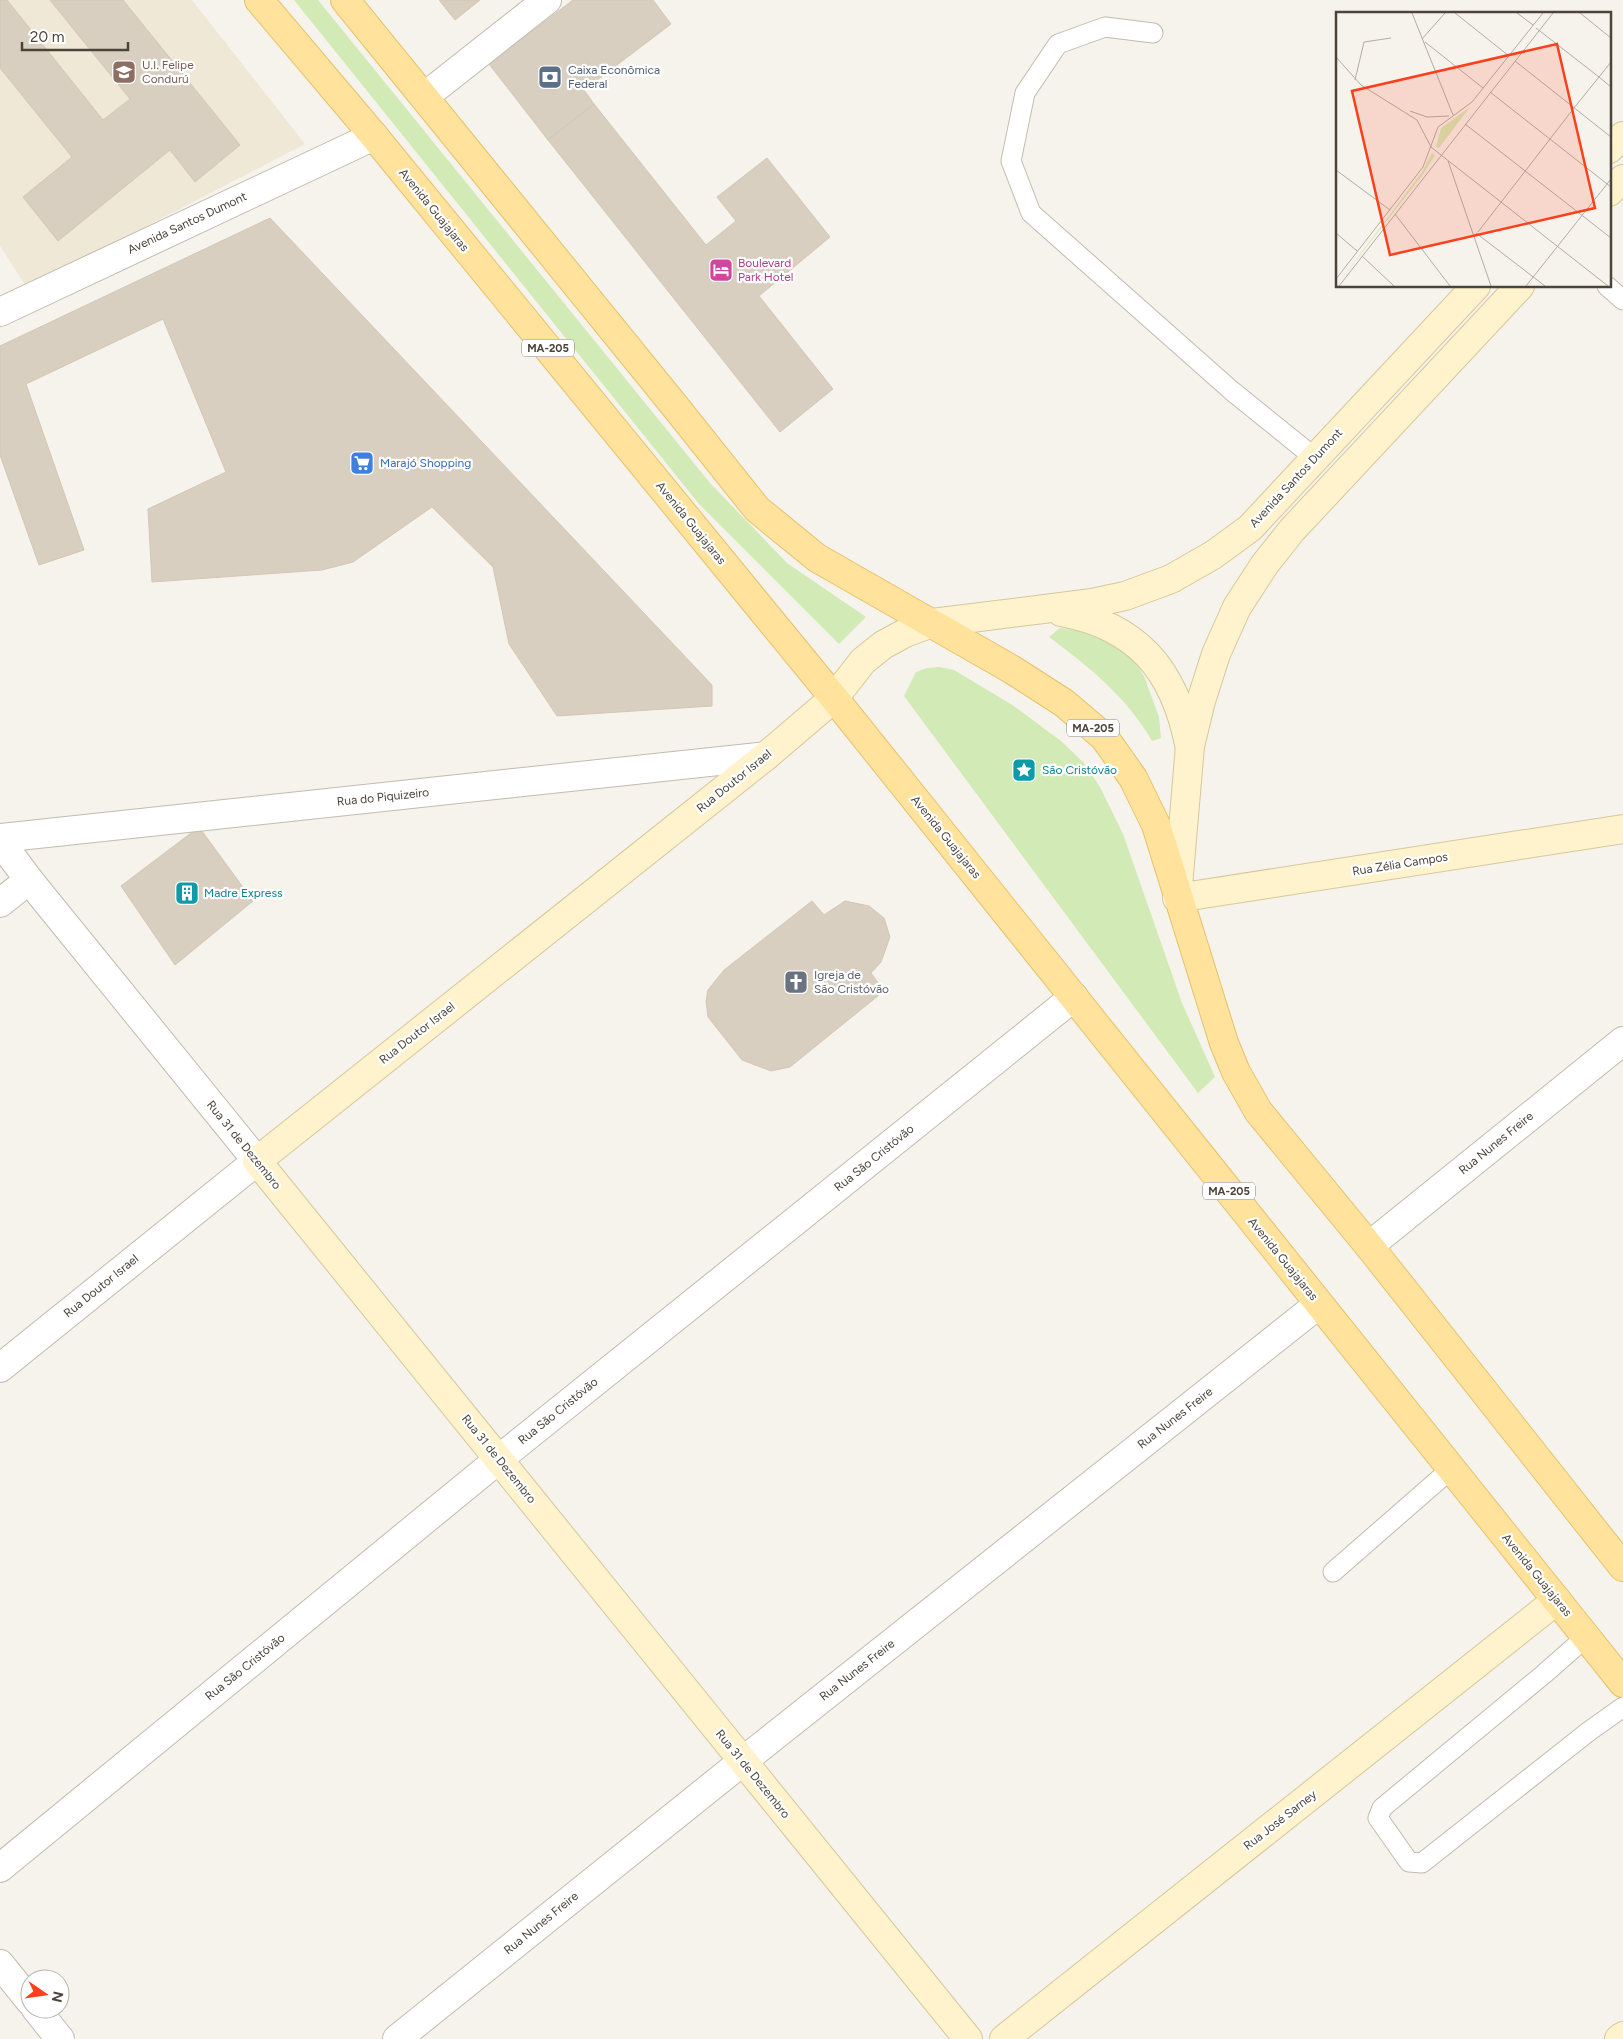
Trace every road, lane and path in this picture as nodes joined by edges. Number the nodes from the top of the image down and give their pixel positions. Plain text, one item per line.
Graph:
1 (259, 0) edge
2 (345, 0) edge
3 (547, 0) edge
4 (1152, 33) dead end
5 (424, 97) junction
6 (374, 136) junction
7 (1623, 136) edge
8 (1610, 148) edge
9 (1623, 179) edge
10 (1610, 191) edge
11 (1474, 288) edge
12 (1518, 288) edge
13 (1610, 288) edge
14 (1623, 300) edge
15 (0, 312) edge
16 (1315, 458) junction
17 (1046, 609) junction
18 (932, 623) junction
19 (834, 698) junction
20 (1190, 746) junction
21 (766, 756) junction
22 (1623, 829) edge
23 (0, 839) edge
24 (29, 880) junction
25 (1177, 898) junction
26 (0, 902) edge
27 (1074, 997) junction
28 (1623, 1041) edge
29 (257, 1161) junction
30 (1369, 1246) junction
31 (1319, 1304) junction
32 (0, 1368) edge
33 (499, 1459) junction
34 (1451, 1468) junction
35 (1620, 1559) edge
36 (1333, 1572) dead end
37 (1557, 1600) junction
38 (1586, 1637) junction
39 (1623, 1683) edge
40 (1623, 1707) edge
41 (743, 1761) junction
42 (0, 1868) edge
43 (0, 1964) edge
44 (20, 1989) edge
45 (44, 2019) edge
46 (1623, 2036) edge
47 (60, 2039) edge
48 (397, 2039) edge
49 (968, 2039) edge
50 (1004, 2039) edge
51 (1619, 2039) edge

1 - 6 main road, Avenida Guajajaras / MA-205
2 - 5 main road, MA-205
3 - 5 street
4 - 16 lane
5 - 18 main road, MA-205
6 - 15 street, Avenida Santos Dumont
6 - 19 main road, Avenida Guajajaras / MA-205
7 - 8 main road
9 - 10 main road
11 - 16 main road, Avenida Santos Dumont
12 - 20 main road, MA-205
13 - 14 lane
16 - 17 main road, Avenida Santos Dumont
17 - 18 main road, Avenida Santos Dumont
17 - 20 main road
18 - 19 main road, Avenida Santos Dumont
18 - 25 main road, MA-205
19 - 21 main road, Rua Doutor Israel
19 - 27 main road, Avenida Guajajaras / MA-205
20 - 25 main road, MA-205
21 - 23 street, Rua do Piquizeiro
21 - 29 main road, Rua Doutor Israel
22 - 25 main road, Rua Zélia Campos
23 - 24 street, Rua 31 de Dezembro
24 - 26 street
24 - 29 street, Rua 31 de Dezembro
25 - 30 main road, MA-205
27 - 31 main road, Avenida Guajajaras / MA-205
27 - 33 street, Rua São Cristóvão
28 - 30 street, Rua Nunes Freire
29 - 32 street, Rua Doutor Israel
29 - 33 main road, Rua 31 de Dezembro
30 - 35 main road, MA-205
31 - 34 main road, Avenida Guajajaras / MA-205
31 - 41 street, Rua Nunes Freire
33 - 41 main road, Rua 31 de Dezembro
33 - 42 street, Rua São Cristóvão
34 - 36 lane
34 - 37 main road, Avenida Guajajaras / MA-205
37 - 38 main road, Avenida Guajajaras / MA-205
37 - 50 main road, Rua José Sarney
38 - 39 main road, Avenida Guajajaras / MA-205
38 - 40 lane
41 - 48 street, Rua Nunes Freire
41 - 49 main road, Rua 31 de Dezembro
43 - 44 street
45 - 47 street
46 - 51 main road

